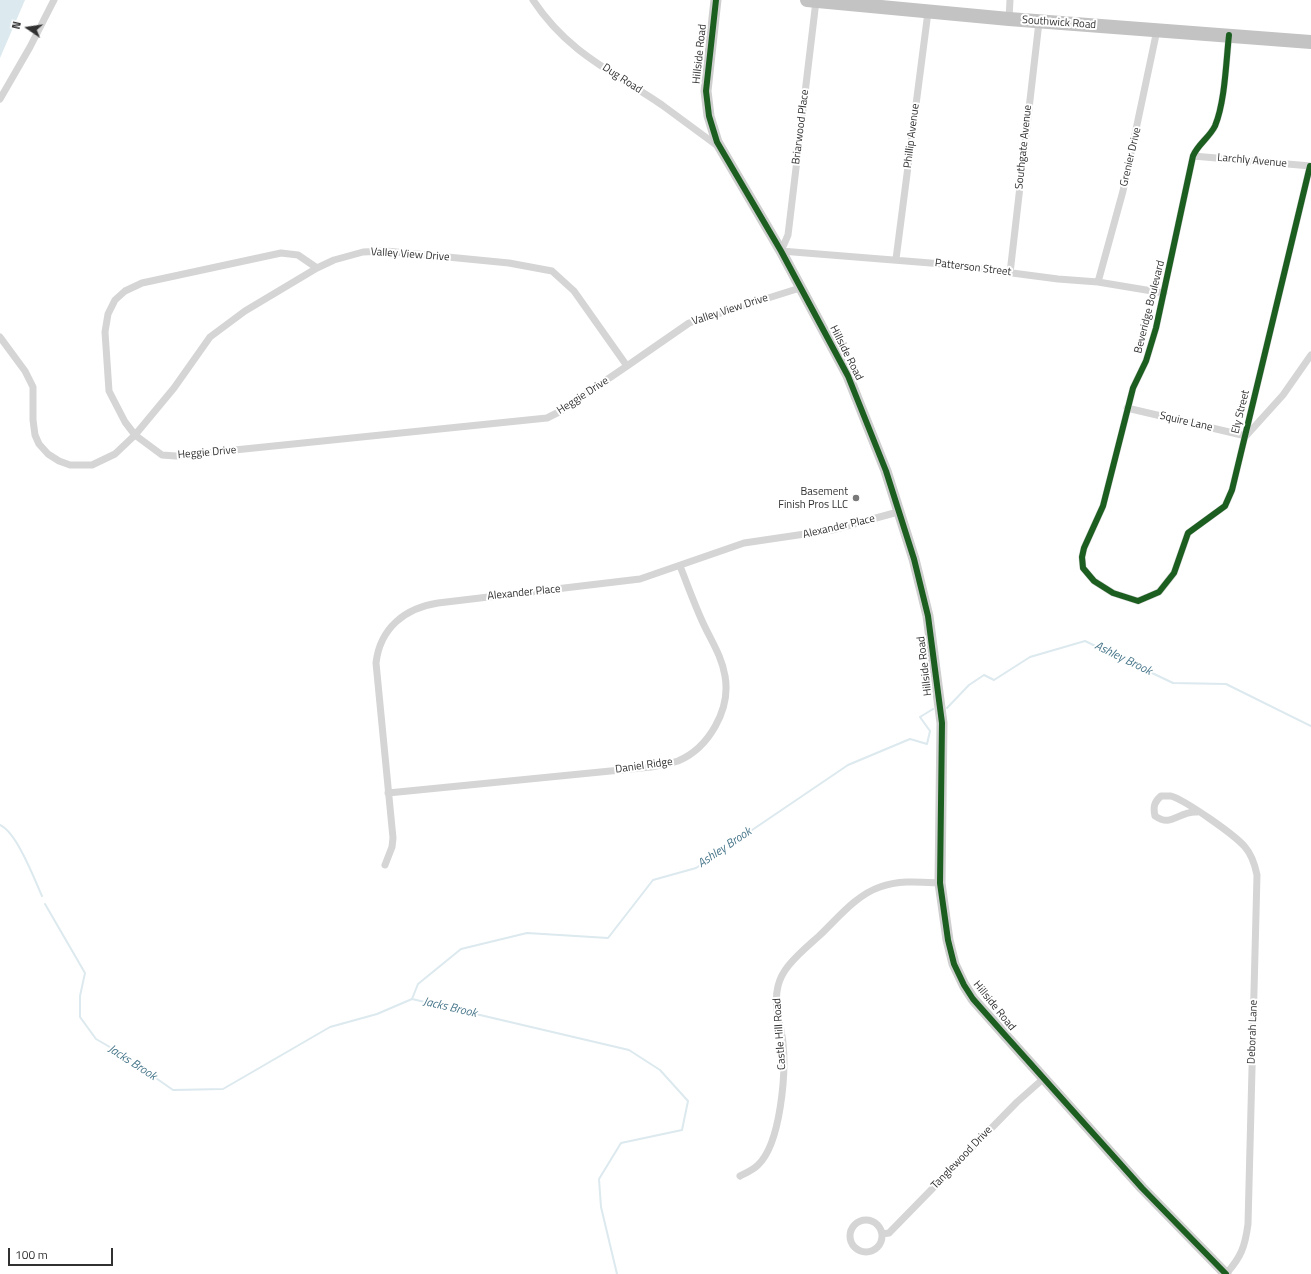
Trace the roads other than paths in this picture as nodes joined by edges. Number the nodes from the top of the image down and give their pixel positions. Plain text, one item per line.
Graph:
1 (54, 0) edge
2 (533, 0) edge
3 (716, 0) edge
4 (1010, 0) edge
5 (812, 1) edge
6 (928, 12) junction
7 (1009, 19) junction
8 (1039, 22) junction
9 (1157, 30) junction
10 (1229, 35) junction
11 (1311, 42) edge
12 (0, 99) edge
13 (720, 148) junction
14 (1193, 156) junction
15 (1310, 166) edge
16 (781, 251) junction
17 (896, 259) junction
18 (316, 268) junction
19 (1010, 273) junction
20 (1098, 282) junction
21 (800, 288) junction
22 (1164, 293) junction
23 (0, 337) edge
24 (1311, 355) edge
25 (627, 366) junction
26 (1127, 408) junction
27 (135, 435) junction
28 (1246, 436) junction
29 (898, 512) junction
30 (680, 566) junction
31 (1113, 593) joint
32 (388, 793) junction
33 (1197, 812) junction
34 (385, 865) dead end
35 (940, 883) junction
36 (1043, 1079) junction
37 (740, 1176) dead end
38 (882, 1234) junction
39 (1226, 1274) edge

1 - 12 street
2 - 13 street, Dug Road
3 - 13 street, Hillside Road
4 - 7 street
5 - 6 highway, Southwick Road
5 - 16 street, Briarwood Place
6 - 7 highway, Southwick Road
6 - 17 street, Phillip Avenue
7 - 8 highway, Southwick Road
8 - 9 highway, Southwick Road
8 - 19 street, Southgate Avenue
9 - 10 highway, Southwick Road
9 - 20 street, Grenier Drive
10 - 11 highway, Southwick Road
10 - 14 street, Beveridge Boulevard
13 - 16 street, Hillside Road
14 - 15 street, Larchly Avenue
14 - 22 street, Beveridge Boulevard
15 - 28 street, Ely Street
16 - 17 street, Patterson Street
16 - 21 street, Hillside Road
17 - 19 street, Patterson Street
18 - 25 street, Valley View Drive
18 - 27 street, Valley View Drive
18 - 27 street, Heggie Drive
19 - 20 street, Patterson Street
20 - 22 street, Patterson Street
21 - 25 street, Valley View Drive
21 - 29 street, Hillside Road
22 - 26 street, Beveridge Boulevard
23 - 27 street, Valley View Drive
24 - 28 street
25 - 27 street, Heggie Drive
26 - 28 street, Squire Lane
26 - 31 street, Beveridge Boulevard
28 - 31 street, Ely Street
29 - 30 street, Alexander Place
29 - 35 street, Hillside Road
30 - 32 street, Alexander Place
30 - 32 street, Daniel Ridge
32 - 34 street, Alexander Place
33 - 33 street, Deborah Lane
33 - 39 street, Deborah Lane
35 - 36 street, Hillside Road
35 - 37 street, Castle Hill Road
36 - 38 street, Tanglewood Drive
36 - 39 street, Hillside Road
38 - 38 street, Tanglewood Drive

